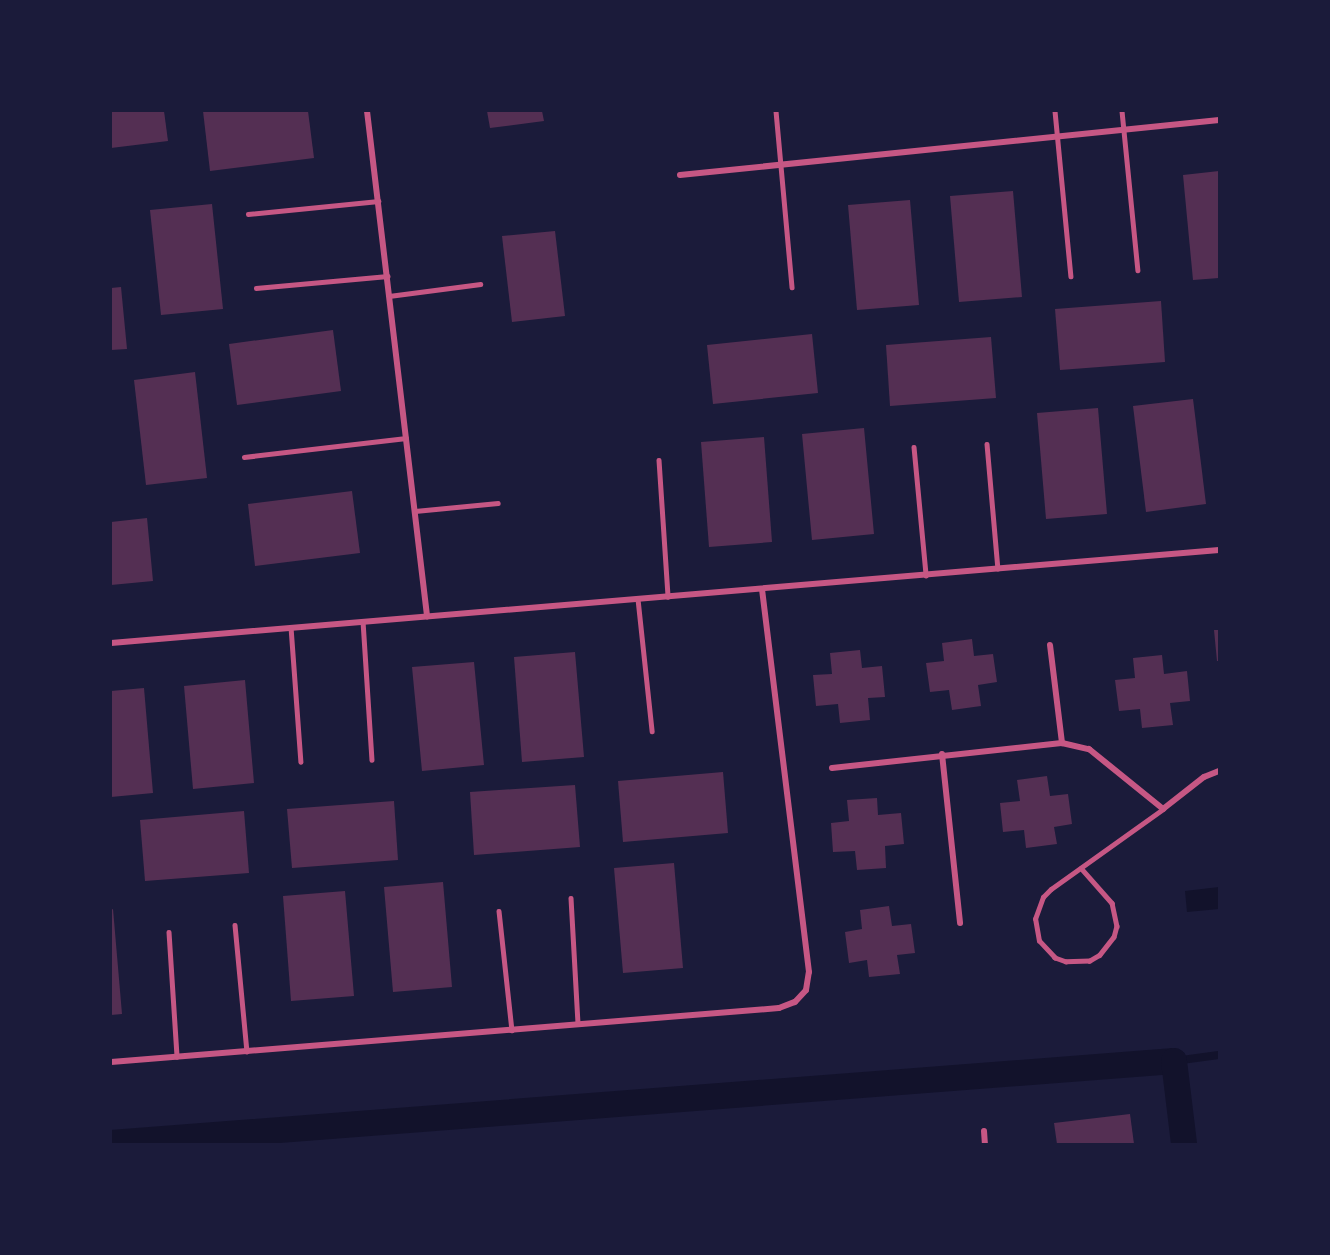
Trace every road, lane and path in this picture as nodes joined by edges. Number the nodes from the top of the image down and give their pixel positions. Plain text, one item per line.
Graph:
1 (367, 111) edge
2 (776, 111) edge
3 (1055, 111) edge
4 (1122, 111) edge
5 (1219, 120) edge
6 (1124, 130) junction
7 (1058, 137) junction
8 (780, 165) junction
9 (680, 175) dead end
10 (378, 201) junction
11 (248, 214) dead end
12 (1138, 270) dead end
13 (387, 276) junction
14 (1071, 276) dead end
15 (480, 284) dead end
16 (792, 287) dead end
17 (256, 288) dead end
18 (389, 296) junction
19 (406, 438) junction
20 (987, 444) dead end
21 (914, 447) dead end
22 (244, 457) dead end
23 (659, 460) dead end
24 (498, 503) dead end
25 (415, 511) junction
26 (1219, 550) edge
27 (998, 569) junction
28 (926, 575) junction
29 (762, 589) junction
30 (668, 597) junction
31 (638, 599) junction
32 (427, 616) junction
33 (363, 621) junction
34 (291, 627) junction
35 (111, 643) edge
36 (1050, 645) dead end
37 (652, 731) dead end
38 (1062, 743) junction
39 (942, 754) junction
40 (372, 760) dead end
41 (301, 762) dead end
42 (832, 768) dead end
43 (1219, 771) edge
44 (1163, 809) junction
45 (1081, 868) junction
46 (570, 898) dead end
47 (500, 911) dead end
48 (960, 923) dead end
49 (235, 925) dead end
50 (169, 932) dead end
51 (578, 1024) junction
52 (512, 1030) junction
53 (247, 1051) junction
54 (177, 1057) junction
55 (111, 1062) edge
56 (984, 1131) dead end
57 (985, 1144) edge

1 - 10 street
2 - 8 lane
3 - 7 lane
4 - 6 lane
5 - 6 street
6 - 7 street
6 - 12 lane
7 - 8 street
7 - 14 lane
8 - 9 street
8 - 16 lane
10 - 11 lane
10 - 13 street
13 - 17 lane
13 - 18 street
15 - 18 lane
18 - 19 street
19 - 22 lane
19 - 25 street
20 - 27 lane
21 - 28 lane
23 - 30 lane
24 - 25 lane
25 - 32 street
26 - 27 street
27 - 28 street
28 - 29 street
29 - 30 street
29 - 51 street
30 - 31 street
31 - 32 street
31 - 37 lane
32 - 33 street
33 - 34 street
33 - 40 lane
34 - 35 street
34 - 41 lane
36 - 38 street
38 - 39 street
38 - 44 street
39 - 42 street
39 - 48 street
43 - 44 street
44 - 45 lane
45 - 45 lane
46 - 51 lane
47 - 52 lane
49 - 53 lane
50 - 54 lane
51 - 52 street
52 - 53 street
53 - 54 street
54 - 55 street
56 - 57 street

